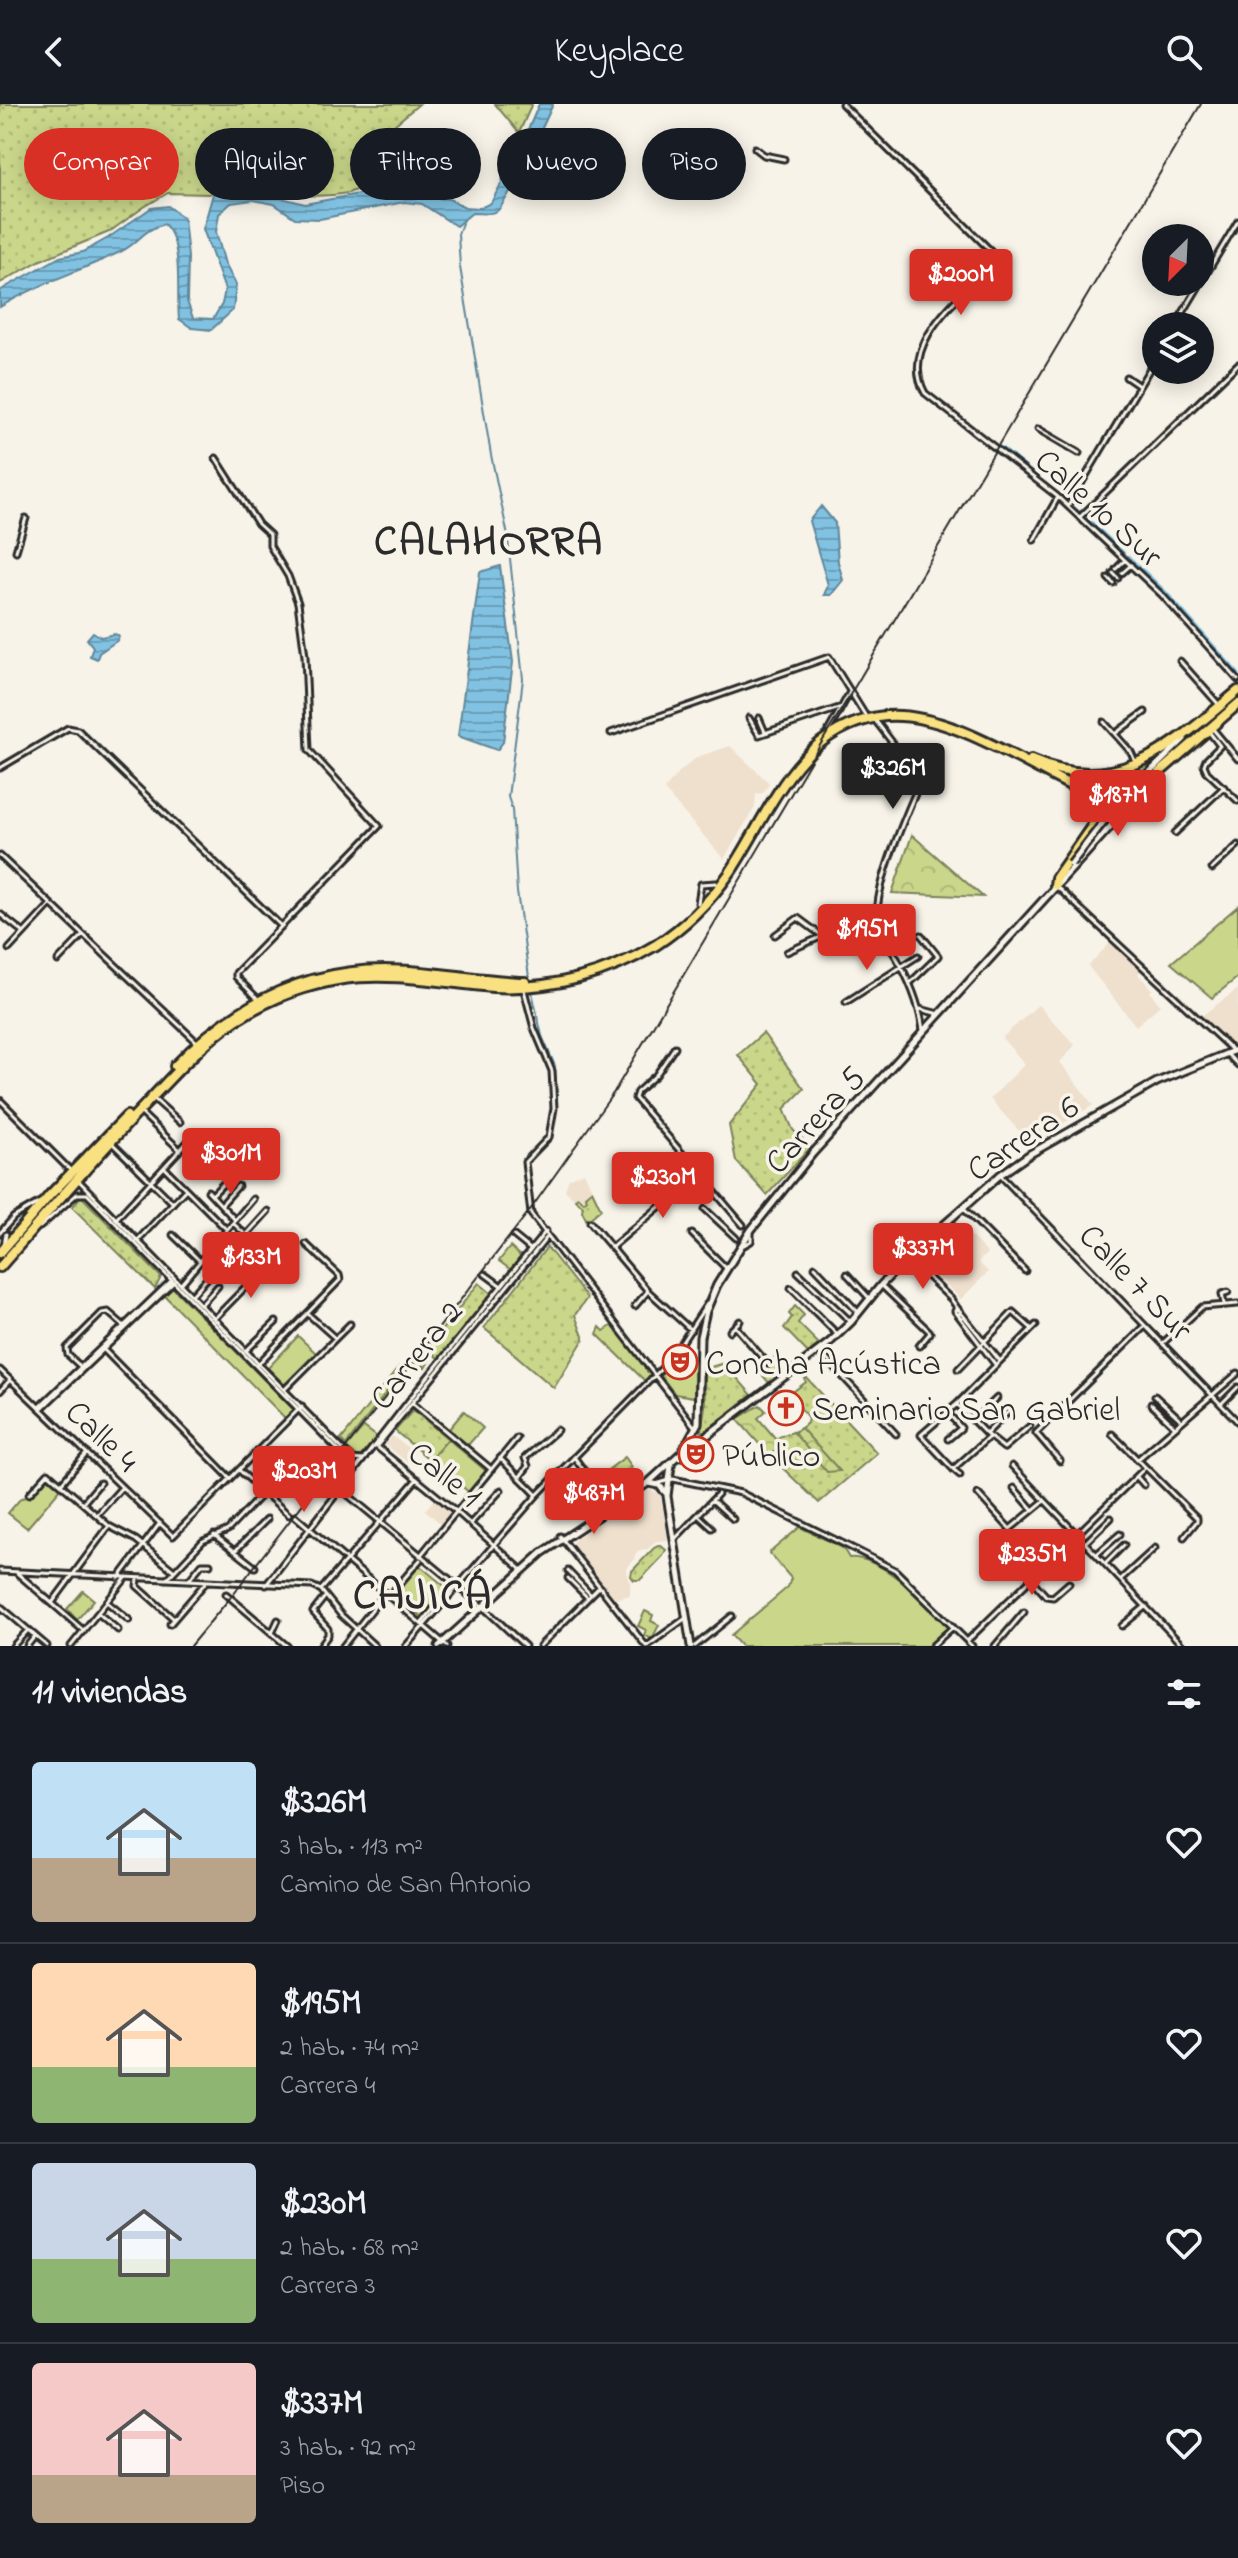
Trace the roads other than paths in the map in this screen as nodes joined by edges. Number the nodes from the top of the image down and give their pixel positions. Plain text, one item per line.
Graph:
1 (842, 104) edge
2 (755, 148) dead end
3 (784, 159) dead end
4 (1238, 221) edge
5 (1183, 312) edge
6 (1238, 364) edge
7 (1126, 377) dead end
8 (1142, 381) edge
9 (1139, 386) junction
10 (1038, 429) dead end
11 (1079, 453) dead end
12 (216, 458) dead end
13 (1058, 497) junction
14 (1068, 507) junction
15 (26, 518) dead end
16 (1080, 518) junction
17 (1034, 540) dead end
18 (16, 551) dead end
19 (1125, 560) junction
20 (1131, 565) junction
21 (1116, 570) junction
22 (1108, 578) dead end
23 (1118, 578) dead end
24 (1113, 583) dead end
25 (1180, 661) dead end
26 (1238, 680) edge
27 (1238, 691) edge
28 (850, 692) junction
29 (1238, 704) edge
30 (1220, 706) junction
31 (842, 707) junction
32 (1145, 712) dead end
33 (869, 716) junction
34 (749, 718) dead end
35 (759, 718) dead end
36 (1104, 722) dead end
37 (1209, 728) junction
38 (1192, 729) junction
39 (829, 730) junction
40 (765, 732) junction
41 (611, 733) dead end
42 (1115, 734) junction
43 (1238, 759) edge
44 (1137, 765) junction
45 (0, 768) edge
46 (1157, 770) junction
47 (1105, 773) junction
48 (1067, 783) junction
49 (1224, 787) junction
50 (1099, 799) junction
51 (1238, 801) edge
52 (1175, 833) dead end
53 (1238, 845) edge
54 (0, 856) edge
55 (1212, 869) dead end
56 (716, 883) junction
57 (1054, 887) junction
58 (698, 903) junction
59 (51, 904) junction
60 (879, 911) junction
61 (0, 914) edge
62 (280, 925) junction
63 (24, 933) junction
64 (84, 935) junction
65 (775, 935) dead end
66 (821, 935) junction
67 (921, 935) dead end
68 (9, 949) dead end
69 (787, 952) dead end
70 (918, 956) dead end
71 (58, 961) dead end
72 (902, 967) junction
73 (542, 983) junction
74 (910, 983) junction
75 (525, 985) junction
76 (259, 1000) junction
77 (846, 1002) dead end
78 (920, 1009) junction
79 (939, 1014) junction
80 (923, 1032) junction
81 (198, 1043) junction
82 (675, 1047) dead end
83 (1232, 1051) edge
84 (1238, 1065) edge
85 (152, 1097) junction
86 (0, 1100) edge
87 (139, 1111) junction
88 (180, 1122) dead end
89 (192, 1137) dead end
90 (111, 1141) junction
91 (180, 1150) junction
92 (164, 1167) junction
93 (698, 1174) junction
94 (74, 1175) junction
95 (1000, 1175) junction
96 (151, 1181) junction
97 (225, 1182) dead end
98 (238, 1186) dead end
99 (186, 1189) junction
100 (50, 1195) junction
101 (253, 1199) dead end
102 (173, 1203) junction
103 (221, 1205) junction
104 (963, 1208) junction
105 (705, 1209) dead end
106 (268, 1211) dead end
107 (116, 1219) junction
108 (234, 1222) junction
109 (590, 1222) dead end
110 (743, 1225) dead end
111 (227, 1230) junction
112 (2, 1232) edge
113 (19, 1232) junction
114 (548, 1233) junction
115 (692, 1234) dead end
116 (173, 1235) dead end
117 (246, 1235) junction
118 (514, 1236) dead end
119 (736, 1238) dead end
120 (136, 1242) junction
121 (306, 1244) dead end
122 (258, 1245) dead end
123 (19, 1246) junction
124 (612, 1247) junction
125 (530, 1249) junction
126 (1075, 1250) junction
127 (2, 1251) edge
128 (1070, 1255) dead end
129 (908, 1258) junction
130 (200, 1261) junction
131 (0, 1267) edge
132 (815, 1267) dead end
133 (245, 1268) dead end
134 (727, 1269) junction
135 (1025, 1271) dead end
136 (798, 1272) dead end
137 (485, 1274) dead end
138 (847, 1274) dead end
139 (255, 1277) junction
140 (174, 1280) junction
141 (181, 1284) junction
142 (500, 1285) junction
143 (881, 1285) junction
144 (218, 1286) dead end
145 (791, 1288) dead end
146 (648, 1291) junction
147 (1228, 1292) dead end
148 (192, 1295) junction
149 (710, 1298) junction
150 (870, 1299) junction
151 (1238, 1304) edge
152 (201, 1305) junction
153 (1224, 1305) junction
154 (635, 1306) dead end
155 (859, 1313) junction
156 (308, 1314) junction
157 (213, 1319) junction
158 (740, 1321) dead end
159 (852, 1321) junction
160 (276, 1322) dead end
161 (350, 1324) dead end
162 (859, 1325) dead end
163 (124, 1326) junction
164 (735, 1326) junction
165 (1145, 1326) junction
166 (691, 1330) junction
167 (730, 1331) dead end
168 (838, 1335) junction
169 (700, 1337) junction
170 (335, 1338) junction
171 (983, 1343) junction
172 (1163, 1343) junction
173 (919, 1346) dead end
174 (103, 1348) junction
175 (247, 1350) junction
176 (819, 1351) junction
177 (995, 1360) junction
178 (768, 1364) dead end
179 (257, 1365) junction
180 (81, 1367) junction
181 (958, 1369) dead end
182 (0, 1370) edge
183 (1238, 1373) edge
184 (654, 1376) junction
185 (10, 1380) junction
186 (1238, 1387) edge
187 (285, 1389) junction
188 (0, 1391) edge
189 (1211, 1394) junction
190 (1155, 1396) dead end
191 (997, 1398) dead end
192 (412, 1403) junction
193 (957, 1404) junction
194 (1151, 1404) dead end
195 (1221, 1404) junction
196 (40, 1408) junction
197 (300, 1408) junction
198 (1011, 1409) dead end
199 (948, 1413) junction
200 (974, 1420) junction
201 (1181, 1420) junction
202 (1238, 1422) edge
203 (1030, 1426) dead end
204 (1174, 1426) junction
205 (557, 1430) dead end
206 (696, 1431) junction
207 (896, 1434) dead end
208 (1112, 1434) dead end
209 (988, 1436) junction
210 (517, 1438) dead end
211 (704, 1439) junction
212 (948, 1439) dead end
213 (375, 1446) junction
214 (87, 1453) junction
215 (574, 1457) junction
216 (500, 1458) junction
217 (363, 1460) junction
218 (1137, 1460) junction
219 (674, 1461) junction
220 (1060, 1461) dead end
221 (1012, 1466) dead end
222 (1145, 1468) junction
223 (491, 1469) junction
224 (953, 1469) junction
225 (239, 1470) junction
226 (355, 1470) junction
227 (960, 1475) dead end
228 (1137, 1477) junction
229 (230, 1478) junction
230 (519, 1478) junction
231 (668, 1478) junction
232 (417, 1479) junction
233 (100, 1483) dead end
234 (648, 1483) junction
235 (61, 1484) junction
236 (656, 1484) junction
237 (1144, 1485) dead end
238 (122, 1487) junction
239 (1014, 1488) dead end
240 (341, 1489) junction
241 (501, 1490) dead end
242 (264, 1492) junction
243 (29, 1494) dead end
244 (718, 1494) dead end
245 (978, 1494) dead end
246 (537, 1495) junction
247 (667, 1496) junction
248 (712, 1500) junction
249 (1044, 1501) junction
250 (83, 1503) junction
251 (611, 1508) junction
252 (1033, 1510) junction
253 (457, 1512) junction
254 (97, 1515) junction
255 (289, 1515) dead end
256 (698, 1515) junction
257 (295, 1516) dead end
258 (1111, 1518) dead end
259 (267, 1519) dead end
260 (733, 1519) dead end
261 (380, 1522) junction
262 (160, 1523) junction
263 (471, 1523) junction
264 (109, 1526) junction
265 (310, 1528) junction
266 (712, 1528) dead end
267 (213, 1534) junction
268 (1079, 1534) junction
269 (1120, 1534) dead end
270 (561, 1537) junction
271 (1184, 1537) dead end
272 (674, 1540) junction
273 (1086, 1542) junction
274 (493, 1543) junction
275 (143, 1545) junction
276 (1124, 1545) dead end
277 (1155, 1548) dead end
278 (235, 1551) junction
279 (1097, 1554) junction
280 (420, 1558) junction
281 (347, 1560) junction
282 (1106, 1563) junction
283 (210, 1564) dead end
284 (255, 1567) dead end
285 (173, 1570) junction
286 (522, 1570) junction
287 (0, 1571) edge
288 (568, 1571) dead end
289 (16, 1572) junction
290 (73, 1575) junction
291 (119, 1578) junction
292 (126, 1578) junction
293 (568, 1578) dead end
294 (138, 1579) junction
295 (1031, 1579) junction
296 (1121, 1579) junction
297 (166, 1580) junction
298 (188, 1581) junction
299 (206, 1582) junction
300 (1069, 1583) dead end
301 (266, 1585) junction
302 (455, 1586) junction
303 (599, 1587) junction
304 (321, 1590) junction
305 (226, 1594) dead end
306 (387, 1594) junction
307 (590, 1596) junction
308 (325, 1597) junction
309 (107, 1602) junction
310 (52, 1603) junction
311 (0, 1606) edge
312 (1146, 1606) junction
313 (483, 1607) junction
314 (1024, 1612) dead end
315 (98, 1613) junction
316 (732, 1616) dead end
317 (686, 1618) junction
318 (174, 1619) junction
319 (129, 1620) dead end
320 (278, 1620) dead end
321 (170, 1624) dead end
322 (422, 1625) junction
323 (1122, 1626) dead end
324 (953, 1627) junction
325 (28, 1630) junction
326 (118, 1630) dead end
327 (355, 1630) junction
328 (84, 1631) junction
329 (272, 1633) junction
330 (35, 1636) junction
331 (967, 1641) junction
332 (443, 1645) edge
333 (13, 1646) edge
334 (27, 1646) edge
335 (47, 1646) edge
336 (71, 1646) edge
337 (287, 1646) edge
338 (320, 1646) edge
339 (343, 1646) edge
340 (375, 1646) edge
341 (406, 1646) edge
342 (525, 1646) edge
343 (540, 1646) edge
344 (646, 1646) edge
345 (693, 1646) edge
346 (932, 1646) edge
347 (972, 1646) edge
348 (995, 1646) edge
349 (1183, 1646) edge

1 - 13 street, Calle 10 Sur
2 - 3 street
4 - 5 street
6 - 16 street
7 - 9 street
8 - 9 street
9 - 14 street
10 - 11 street
12 - 62 street
13 - 14 street, Calle 10 Sur
13 - 17 street
14 - 16 street, Calle 10 Sur
15 - 18 street
16 - 19 street, Calle 10 Sur
19 - 20 street, Calle 10 Sur
19 - 21 street
20 - 21 street
20 - 26 street, Calle 10 Sur
21 - 23 street
22 - 24 street
25 - 30 street
27 - 30 highway
28 - 31 street
28 - 33 street
28 - 41 street
29 - 37 highway
30 - 38 highway
31 - 39 street
31 - 40 street
32 - 42 street
33 - 39 highway
33 - 47 highway
33 - 48 highway
33 - 60 street
33 - 73 highway
34 - 40 street
35 - 40 street
36 - 42 street
37 - 43 street
37 - 46 highway
37 - 49 street
38 - 44 highway
38 - 46 main road, Carrera 5
39 - 56 highway
42 - 44 street
44 - 47 highway
45 - 62 street
46 - 50 highway
46 - 57 main road, Carrera 5
46 - 57 main road, Carrera 5, bridge
47 - 50 highway
48 - 50 highway
48 - 57 highway
49 - 51 street
49 - 52 street
53 - 55 street
54 - 59 street
56 - 58 highway
56 - 58 street
57 - 79 main road, Carrera 5
57 - 83 street
58 - 73 highway
59 - 63 street
59 - 64 street
60 - 66 street
60 - 72 street
61 - 63 street
62 - 76 street
63 - 68 street
64 - 71 street
64 - 81 street
65 - 66 street
66 - 69 street
67 - 74 street
70 - 72 street
72 - 74 street
72 - 77 street
73 - 75 highway
74 - 78 street
75 - 76 highway
75 - 85 highway
75 - 114 street
76 - 81 highway
78 - 79 street
78 - 80 street
79 - 80 main road, Carrera 5
80 - 134 main road, Carrera 5
81 - 94 highway
82 - 93 street
83 - 84 street
83 - 95 main road, Carrera 6
85 - 87 highway
85 - 88 street
86 - 94 street, Calle 1
87 - 90 highway
87 - 91 street
89 - 91 street
90 - 94 highway
90 - 96 street
91 - 92 street
92 - 96 street
92 - 99 street
93 - 110 street
93 - 124 street
94 - 100 highway
94 - 107 street, Calle 1
94 - 123 highway
95 - 104 main road, Carrera 6
95 - 126 street, Calle 7 Sur
96 - 102 street
96 - 107 street
97 - 103 street
98 - 103 street
99 - 102 street
99 - 111 street
100 - 112 street
100 - 113 highway
101 - 108 street
102 - 120 street
103 - 108 street
104 - 129 main road, Carrera 6
104 - 135 street
105 - 119 street
106 - 117 street
107 - 120 street, Calle 1
108 - 111 street
108 - 117 street
109 - 124 street
111 - 130 street
112 - 113 street
112 - 127 street
113 - 127 highway
114 - 125 street, Carrera 2
114 - 184 street
114 - 192 street
115 - 134 street
116 - 130 street
117 - 148 street
118 - 125 street
120 - 123 street, Calle 1
120 - 140 street, Calle 1
121 - 156 street
122 - 139 street
123 - 131 highway
124 - 146 street
125 - 142 street, Carrera 2
126 - 128 street
126 - 165 street, Calle 7 Sur
129 - 143 main road, Carrera 6
129 - 171 street
130 - 141 street
132 - 155 street
133 - 139 street
134 - 149 main road, Carrera 5
136 - 159 street
137 - 142 street
138 - 150 street
139 - 157 street
140 - 141 street, Calle 1
140 - 157 street, Calle 1
140 - 163 street
140 - 174 street
141 - 148 street, Calle 1
142 - 213 street, Carrera 2
143 - 150 main road, Carrera 6
143 - 173 street
144 - 152 street
145 - 168 street
146 - 154 street
146 - 166 street
147 - 153 street
148 - 152 street, Calle 1
149 - 166 street, Carrera 5
149 - 169 main road
150 - 155 main road, Carrera 6
151 - 153 street
152 - 157 street, Calle 1
153 - 172 street
155 - 159 main road, Carrera 6
156 - 170 street
156 - 179 street
157 - 175 street, Calle 1
157 - 179 street, Calle 1
158 - 164 street
159 - 162 street
159 - 168 main road, Carrera 6
160 - 175 street
161 - 170 street
163 - 174 street
163 - 180 street
164 - 167 street
164 - 178 street
165 - 172 street, Calle 7 Sur
165 - 220 street
166 - 169 main road
166 - 184 street, Carrera 5
168 - 176 main road, Carrera 6
169 - 206 main road
170 - 187 street
171 - 177 street
171 - 177 street
171 - 181 street
172 - 189 street, Calle 7 Sur
174 - 180 street
174 - 196 street
174 - 229 street
175 - 179 street, Calle 1
176 - 207 street
176 - 211 main road, Carrera 6
177 - 193 street
179 - 187 street, Calle 1
179 - 197 street, Calle 1
180 - 196 street
182 - 185 street, Calle 4
183 - 189 street
184 - 206 street
184 - 215 street, Carrera 5
185 - 188 street
185 - 196 street, Calle 4
186 - 195 street
187 - 197 street, Calle 1
189 - 195 street, Calle 7 Sur
189 - 201 street
190 - 201 street
191 - 200 street
192 - 213 street
192 - 223 street
193 - 199 street
193 - 200 street
194 - 204 street
195 - 202 street, Calle 7 Sur
196 - 214 street, Calle 4
197 - 217 street, Calle 1
197 - 225 street
197 - 226 street, Calle 1
198 - 209 street
199 - 212 street
199 - 224 street
200 - 209 street
201 - 204 street
203 - 209 street
204 - 218 street
205 - 230 street
206 - 211 main road
206 - 219 main road, Carrera 6
208 - 218 street
209 - 224 street
210 - 216 street
211 - 219 main road, Carrera 6
213 - 217 street, Carrera 2
213 - 232 street, Calle 1
214 - 235 street
214 - 238 street, Calle 4
215 - 246 street, Carrera 5
215 - 251 street
216 - 223 street
216 - 230 street
217 - 226 street, Carrera 2
218 - 222 street
219 - 231 main road
219 - 234 main road, Carrera 6
221 - 249 street
222 - 228 street
222 - 271 street
223 - 253 street
224 - 227 street
225 - 229 street
225 - 242 street
226 - 240 street, Carrera 2
228 - 237 street
228 - 268 street
229 - 262 street, Calle 4
230 - 246 street
231 - 236 street
231 - 247 main road
231 - 324 street
232 - 253 street, Calle 1
232 - 261 street
233 - 250 street
234 - 236 main road
234 - 251 main road, Carrera 6
235 - 243 street
235 - 250 street
236 - 247 main road
238 - 254 street
238 - 262 street, Calle 4
239 - 252 street
240 - 261 street
240 - 265 street, Carrera 2
241 - 263 street
242 - 255 street
242 - 267 street
244 - 248 street
245 - 252 street
246 - 274 street, Carrera 5
247 - 272 main road
248 - 256 street
248 - 260 street
249 - 252 street
249 - 268 street
250 - 254 street
251 - 270 main road, Carrera 6
253 - 263 street, Calle 1
253 - 280 street
254 - 264 street
256 - 266 street
256 - 272 street
257 - 265 street
258 - 273 street
259 - 278 street
261 - 280 street
261 - 281 street
262 - 275 street
263 - 274 street, Calle 1
264 - 275 street
264 - 290 street
265 - 281 street
265 - 301 street, Carrera 2
267 - 278 street
267 - 285 street
268 - 273 street
268 - 295 street
269 - 279 street
270 - 286 main road, Carrera 6
270 - 303 street
272 - 317 main road
273 - 279 street
274 - 286 street, Calle 1
274 - 302 street, Carrera 5
275 - 285 street
275 - 291 street
276 - 282 street
277 - 296 street
278 - 284 street
279 - 282 street
280 - 302 street
280 - 306 street
281 - 304 street
281 - 306 street
282 - 296 street
283 - 298 street
285 - 297 street
286 - 313 main road, Carrera 6
287 - 289 street
288 - 307 street
289 - 290 street
289 - 310 street
290 - 291 street
290 - 310 street
291 - 292 street
292 - 294 street
292 - 309 street
293 - 307 street
294 - 297 street
294 - 318 street
295 - 300 street
295 - 331 street
296 - 312 street
297 - 298 street
298 - 299 street
299 - 301 street
299 - 318 street
301 - 304 street
302 - 313 street
302 - 322 street, Carrera 5
303 - 307 street
303 - 344 street
304 - 308 street
305 - 329 street
306 - 322 street
306 - 327 street
307 - 343 street
308 - 327 street
308 - 338 street
309 - 315 street
309 - 319 street
310 - 328 street
311 - 325 street
312 - 323 street
312 - 349 street
313 - 332 main road, Carrera 6
313 - 342 street
314 - 348 street
315 - 326 street
315 - 328 street
316 - 345 street
317 - 344 street
317 - 345 main road
318 - 321 street
320 - 329 street
322 - 332 street
322 - 341 street, Carrera 5
324 - 331 street
324 - 346 street
325 - 330 street
325 - 333 street
327 - 339 street
327 - 340 street
328 - 336 street
329 - 337 street
330 - 334 street
330 - 335 street
331 - 347 street

